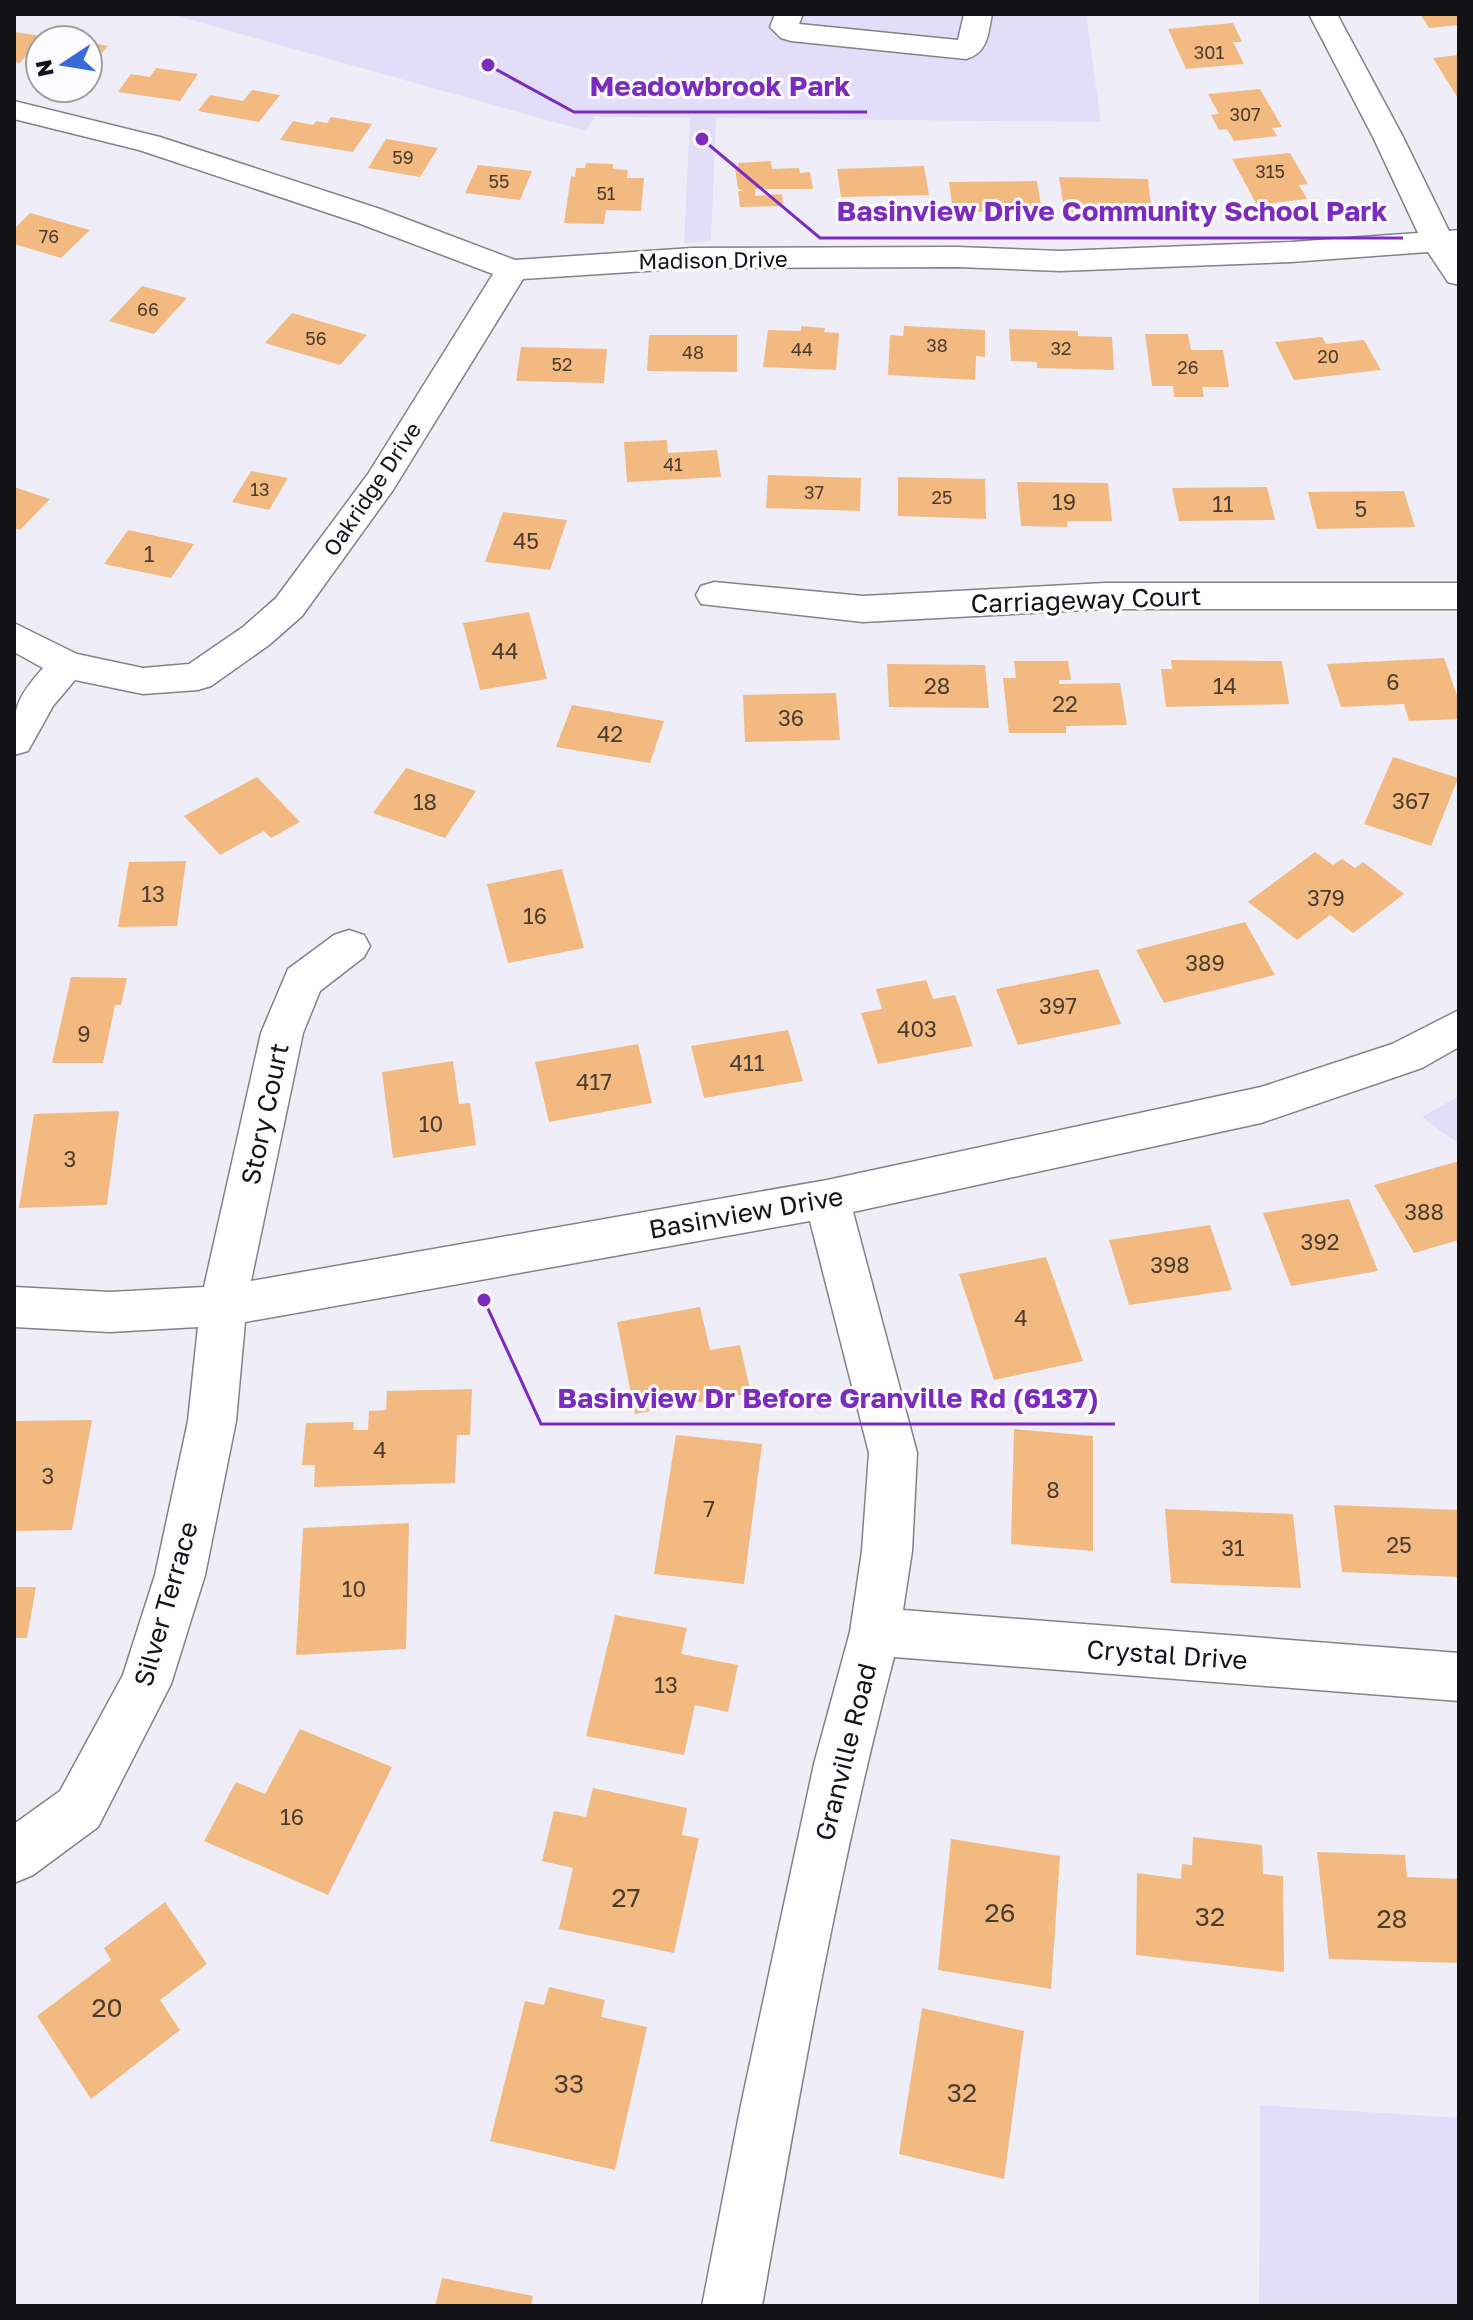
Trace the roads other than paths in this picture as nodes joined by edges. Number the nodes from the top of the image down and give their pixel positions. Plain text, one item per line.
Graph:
1 (789, 14) edge
2 (978, 14) edge
3 (1323, 14) edge
4 (14, 110) edge
5 (1448, 241) edge
6 (512, 270) junction
7 (1459, 275) edge
8 (714, 595) dead end
9 (1459, 596) edge
10 (14, 636) edge
11 (67, 665) junction
12 (14, 741) edge
13 (349, 946) dead end
14 (1459, 1027) edge
15 (827, 1199) junction
16 (223, 1306) junction
17 (14, 1307) edge
18 (875, 1632) junction
19 (1459, 1677) edge
20 (14, 1856) edge
21 (732, 2306) edge

1 - 2 street
3 - 5 street
4 - 6 street, Madison Drive
5 - 6 street, Madison Drive
5 - 7 street
6 - 11 street, Oakridge Drive
8 - 9 street, Carriageway Court
10 - 11 street
11 - 12 street
13 - 16 street, Story Court
14 - 15 street, Basinview Drive
15 - 16 street, Basinview Drive
15 - 18 street, Granville Road
16 - 17 street, Basinview Drive
16 - 20 street, Silver Terrace
18 - 19 street, Crystal Drive
18 - 21 street, Granville Road

